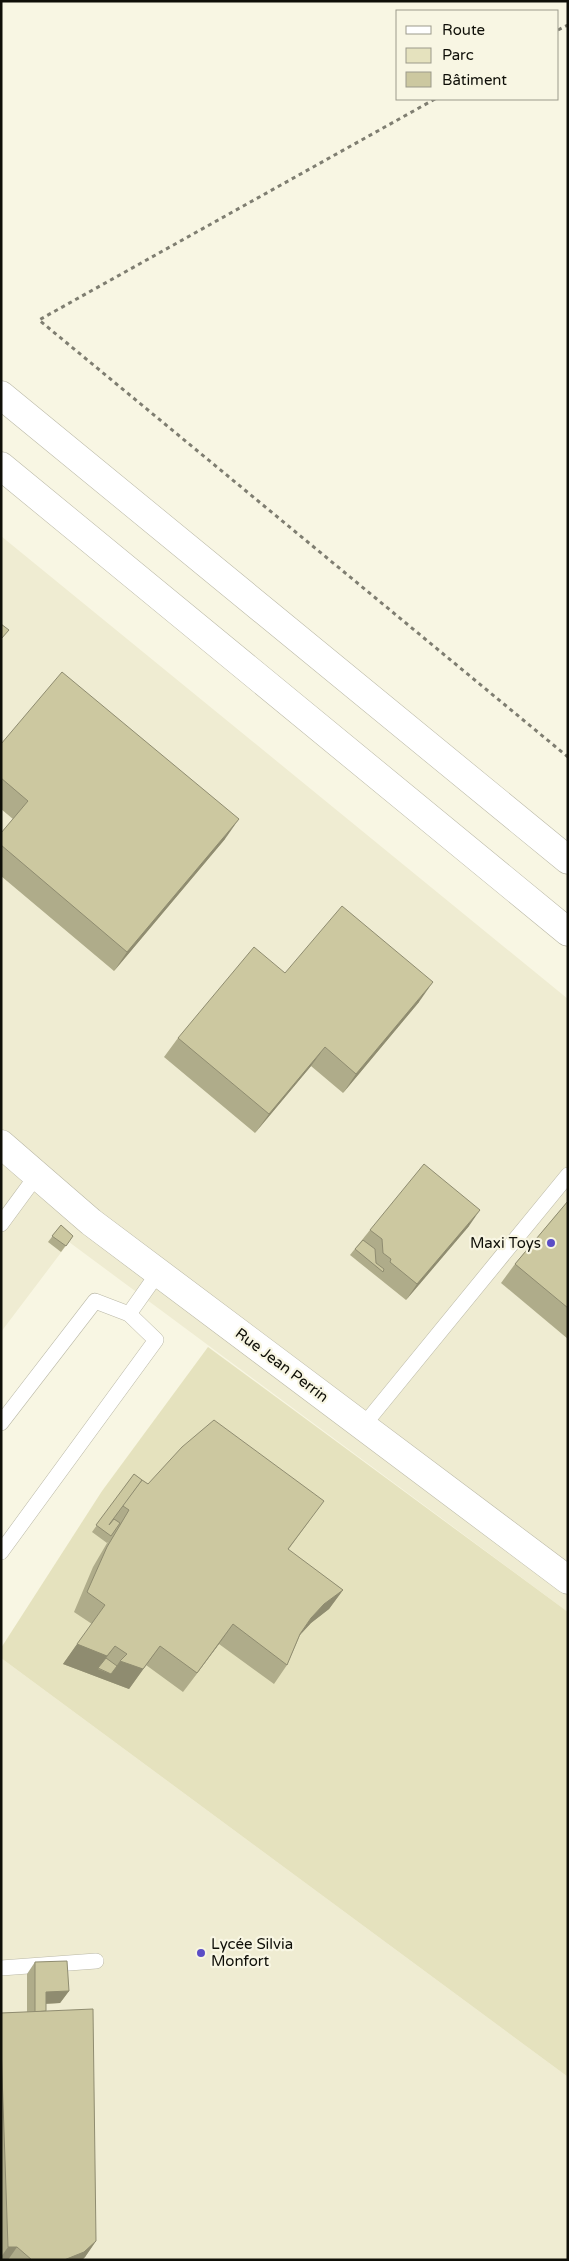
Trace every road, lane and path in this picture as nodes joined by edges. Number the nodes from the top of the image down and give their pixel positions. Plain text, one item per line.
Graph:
1 (433, 100) edge
2 (1, 395) edge
3 (1, 466) edge
4 (568, 757) edge
5 (568, 860) edge
6 (568, 932) edge
7 (1, 1144) edge
8 (37, 1175) junction
9 (568, 1175) edge
10 (1, 1224) edge
11 (158, 1273) junction
12 (129, 1314) junction
13 (1, 1423) edge
14 (362, 1426) junction
15 (1, 1552) edge
16 (568, 1580) edge
17 (96, 1961) dead end
18 (1, 1968) edge

1 - 4 path
2 - 5 main road
3 - 6 main road
7 - 8 main road, Rue Jean Perrin
8 - 10 lane
8 - 11 main road, Rue Jean Perrin
9 - 14 lane
11 - 12 lane
11 - 14 main road, Rue Jean Perrin
12 - 13 lane
12 - 15 lane
14 - 16 main road, Rue Jean Perrin
17 - 18 lane

